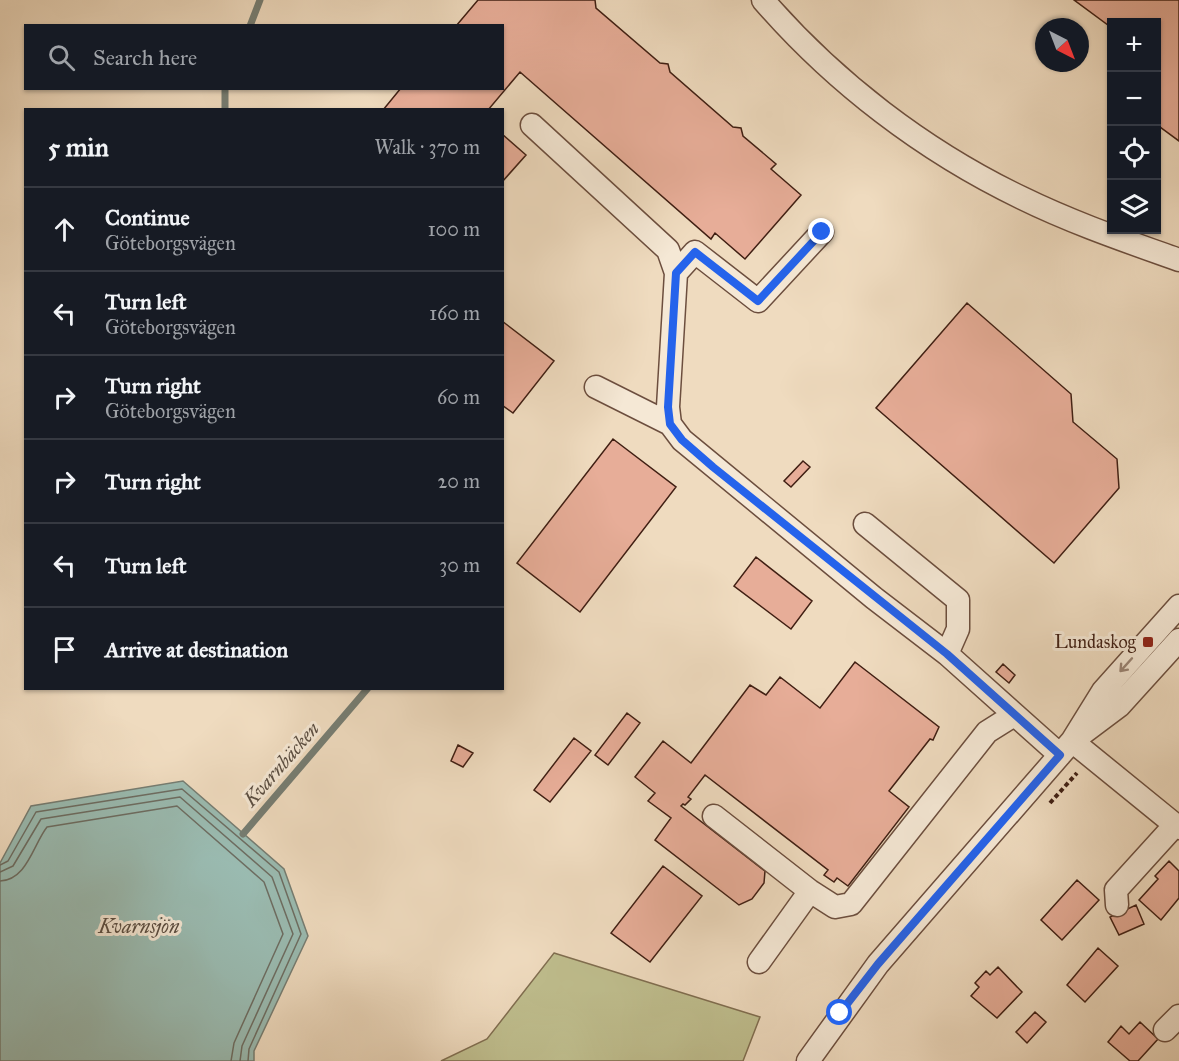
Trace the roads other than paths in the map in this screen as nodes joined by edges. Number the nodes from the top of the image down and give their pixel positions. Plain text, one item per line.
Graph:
1 (763, 0) edge
2 (532, 125) dead end
3 (822, 232) dead end
4 (1155, 252) junction
5 (1179, 253) edge
6 (1179, 261) edge
7 (676, 273) junction
8 (596, 387) dead end
9 (670, 424) junction
10 (865, 524) dead end
11 (1179, 606) edge
12 (1179, 640) edge
13 (947, 654) junction
14 (1014, 715) junction
15 (1066, 748) junction
16 (714, 816) dead end
17 (1177, 827) edge
18 (810, 891) junction
19 (1117, 905) dead end
20 (759, 962) dead end
21 (808, 1061) edge

1 - 4 street
2 - 7 street
3 - 7 street
4 - 5 street
4 - 6 street
7 - 9 street
8 - 9 street
9 - 13 street
10 - 13 street
11 -> 15 street
12 - 15 street
13 - 14 street
14 - 15 street
14 - 18 street
15 - 17 street
15 - 21 street
16 - 18 street
17 - 19 street
18 - 20 street

